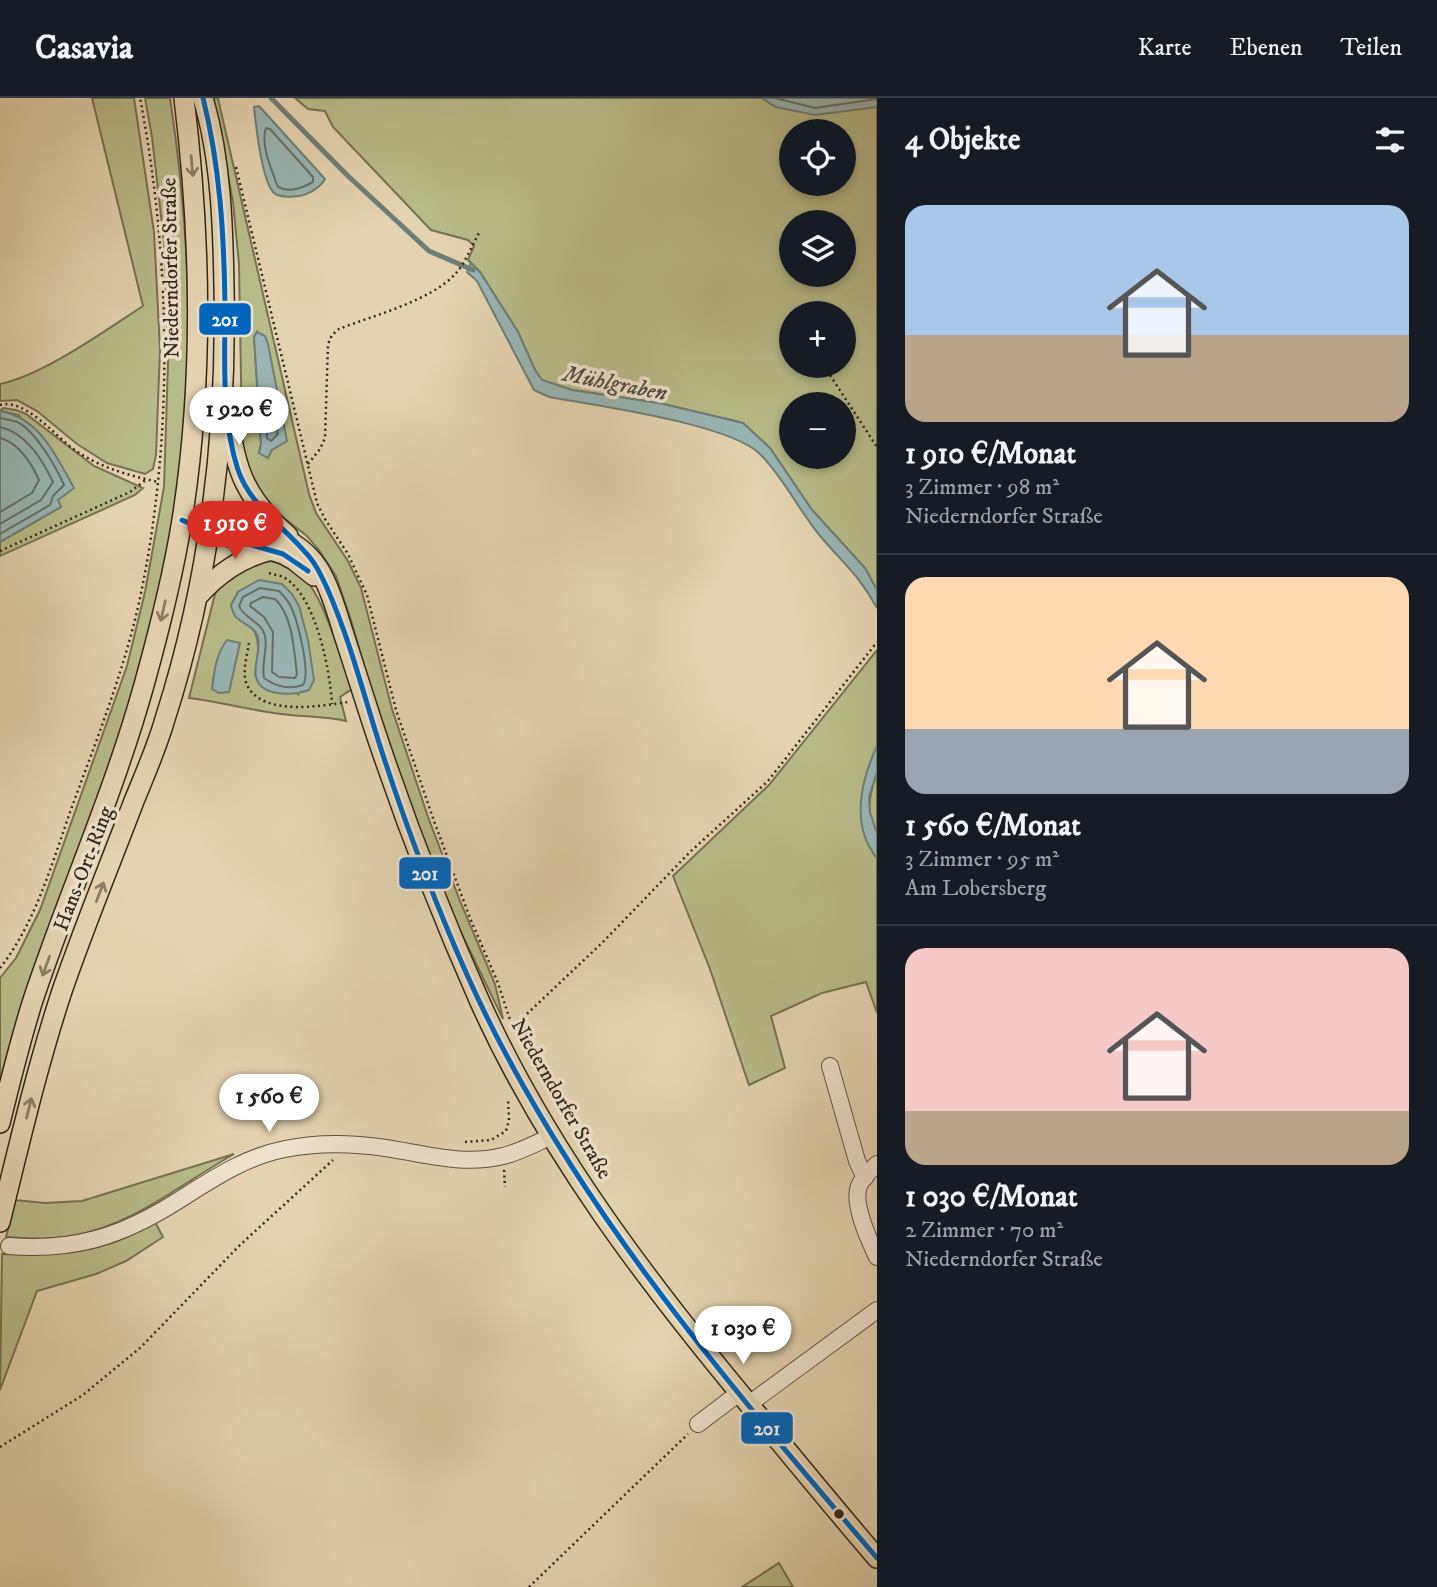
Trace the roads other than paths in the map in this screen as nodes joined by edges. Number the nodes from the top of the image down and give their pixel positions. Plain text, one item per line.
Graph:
1 (184, 98) edge
2 (202, 98) edge
3 (225, 370) junction
4 (182, 520) junction
5 (211, 526) junction
6 (299, 545) junction
7 (272, 550) junction
8 (329, 592) junction
9 (197, 597) junction
10 (830, 1066) dead end
11 (0, 1123) edge
12 (552, 1136) junction
13 (877, 1164) edge
14 (865, 1178) junction
15 (0, 1222) edge
16 (9, 1245) dead end
17 (877, 1257) edge
18 (877, 1310) edge
19 (744, 1398) junction
20 (698, 1424) road end
21 (877, 1558) edge

1 -> 4 main road, Niederndorfer Straße
2 - 3 main road
3 - 5 main road
3 - 6 main road
4 - 5 main road, Niederndorfer Straße
4 -> 11 main road, Hans-Ort-Ring
5 - 6 main road, Niederndorfer Straße
5 - 7 main road, Niederndorfer Straße
5 - 9 main road, Hans-Ort-Ring
6 - 8 main road, Niederndorfer Straße
7 - 8 main road, Niederndorfer Straße
7 - 9 main road
8 - 12 main road, Niederndorfer Straße
15 -> 9 main road, Hans-Ort-Ring
10 - 14 street
12 - 16 street
12 - 19 main road, Niederndorfer Straße
13 - 14 street
14 - 17 street
18 - 19 street
19 - 20 street
19 - 21 main road, Niederndorfer Straße

